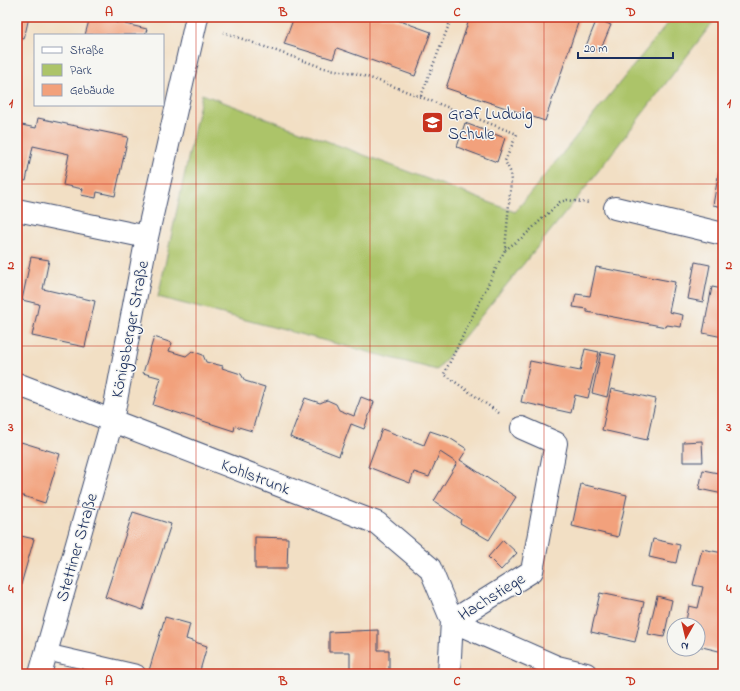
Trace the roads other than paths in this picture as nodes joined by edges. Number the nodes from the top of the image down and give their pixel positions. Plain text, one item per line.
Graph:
1 (196, 19) edge
2 (615, 208) road end
3 (17, 210) edge
4 (723, 234) edge
5 (147, 237) junction
6 (17, 384) edge
7 (112, 421) junction
8 (522, 428) road end
9 (452, 621) junction
10 (46, 652) junction
11 (137, 673) dead end
12 (40, 674) edge
13 (449, 674) edge
14 (586, 674) edge

1 - 5 street, Königsberger Straße
2 - 4 street
3 - 5 street, Königsberger Straße
5 - 7 street, Königsberger Straße
6 - 7 street, Kohlstrunk
7 - 9 street, Kohlstrunk
7 - 10 street, Stettiner Straße
8 - 9 street, Hachstiege
9 - 13 street
9 - 14 street, Hachstiege
10 - 11 lane
10 - 12 street, Stettiner Straße

